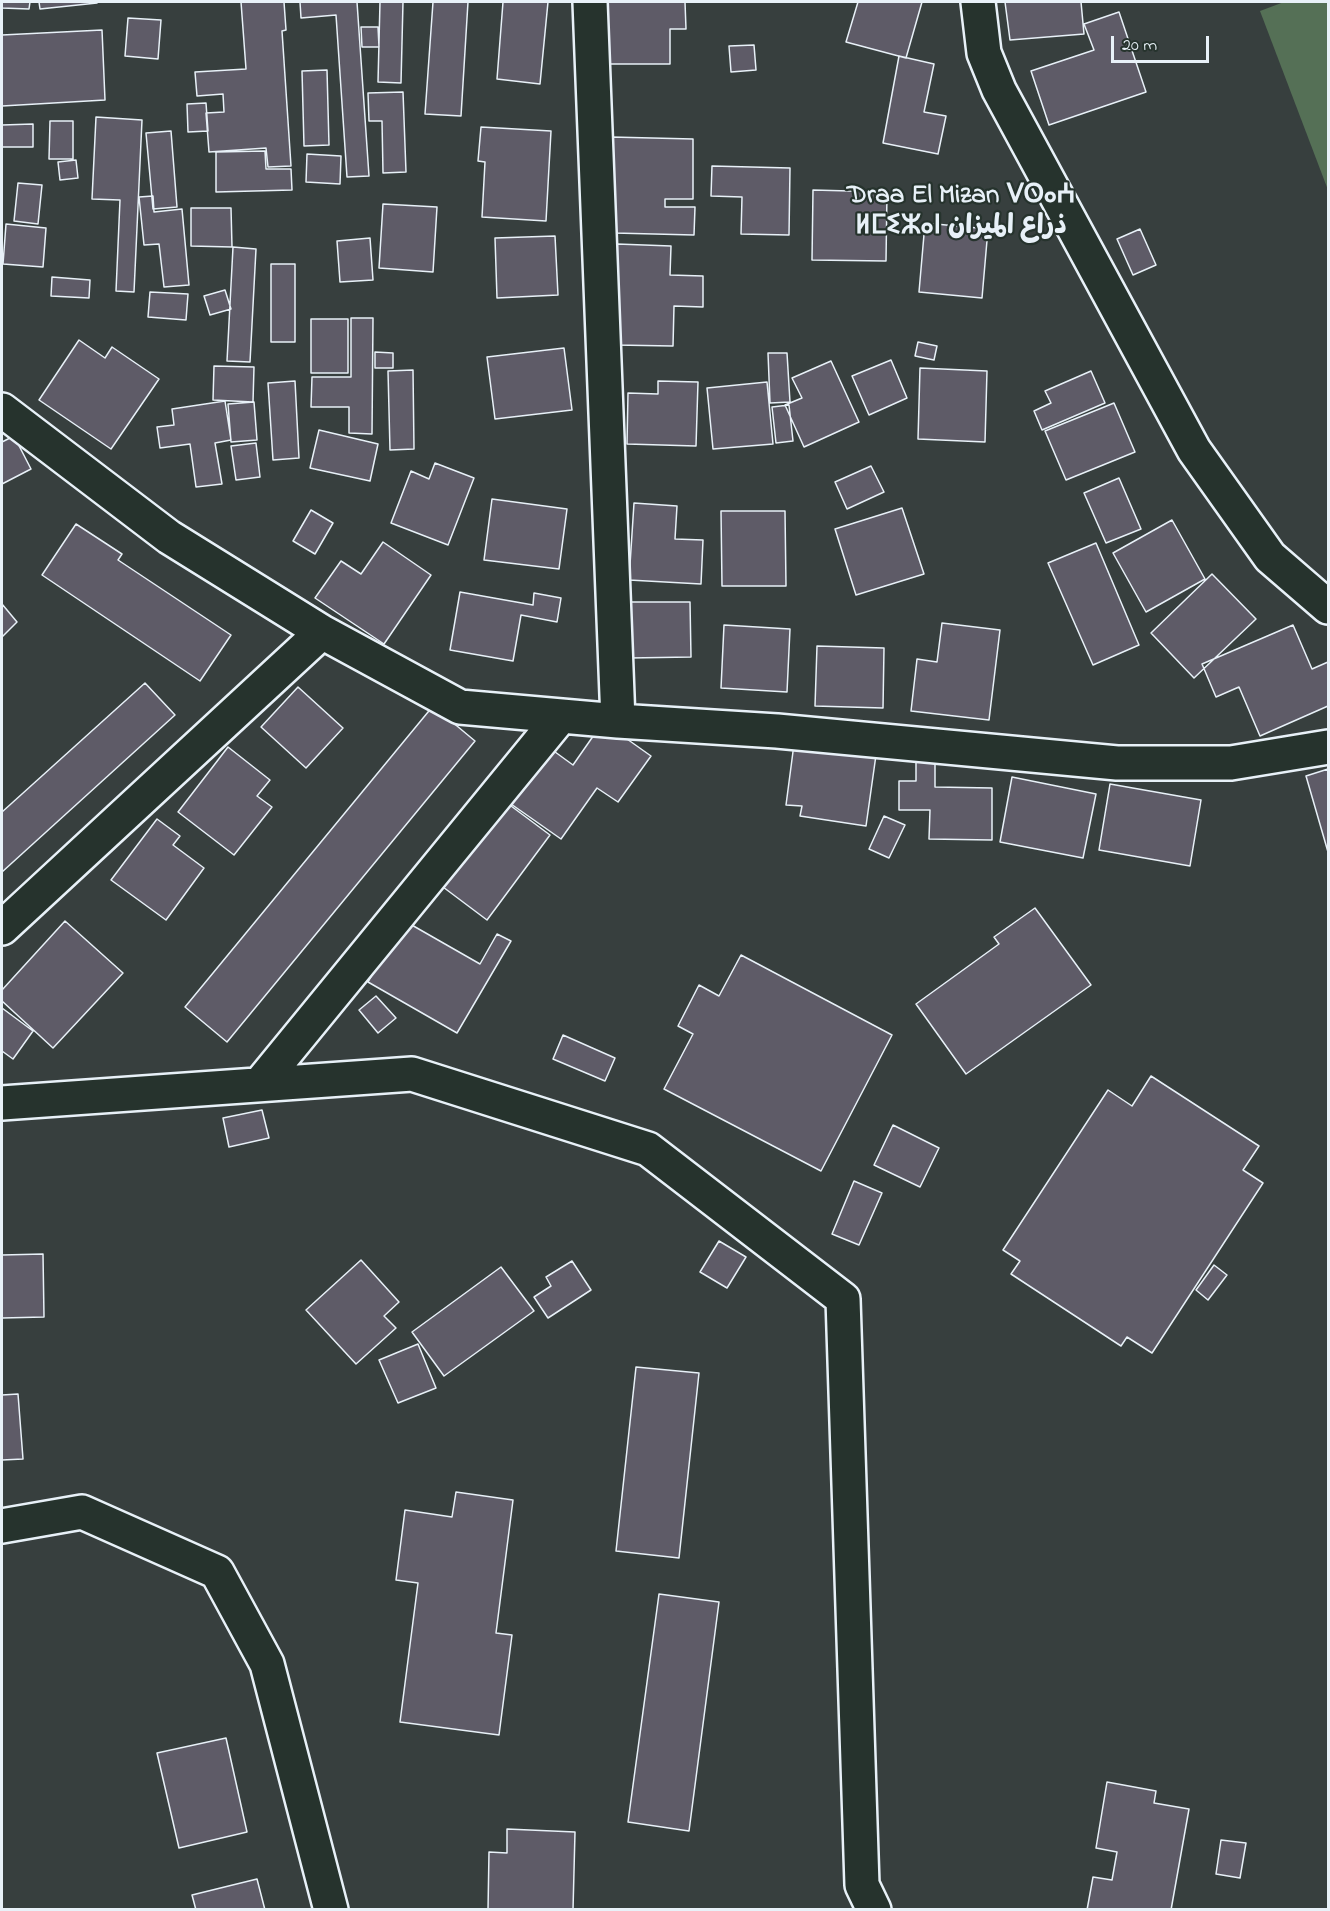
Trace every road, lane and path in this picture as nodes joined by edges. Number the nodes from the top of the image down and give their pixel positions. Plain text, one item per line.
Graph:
1 (590, 2) edge
2 (978, 2) edge
3 (2, 410) edge
4 (1329, 607) edge
5 (322, 632) junction
6 (561, 716) junction
7 (618, 722) junction
8 (1329, 747) edge
9 (2, 928) edge
10 (260, 1084) junction
11 (2, 1102) edge
12 (2, 1526) edge
13 (331, 1910) edge
14 (874, 1910) edge

1 - 7 street
2 - 4 street
3 - 5 street
5 - 6 street
5 - 9 street
6 - 7 street
6 - 10 street
7 - 8 street
10 - 11 street
10 - 14 street
12 - 13 street

